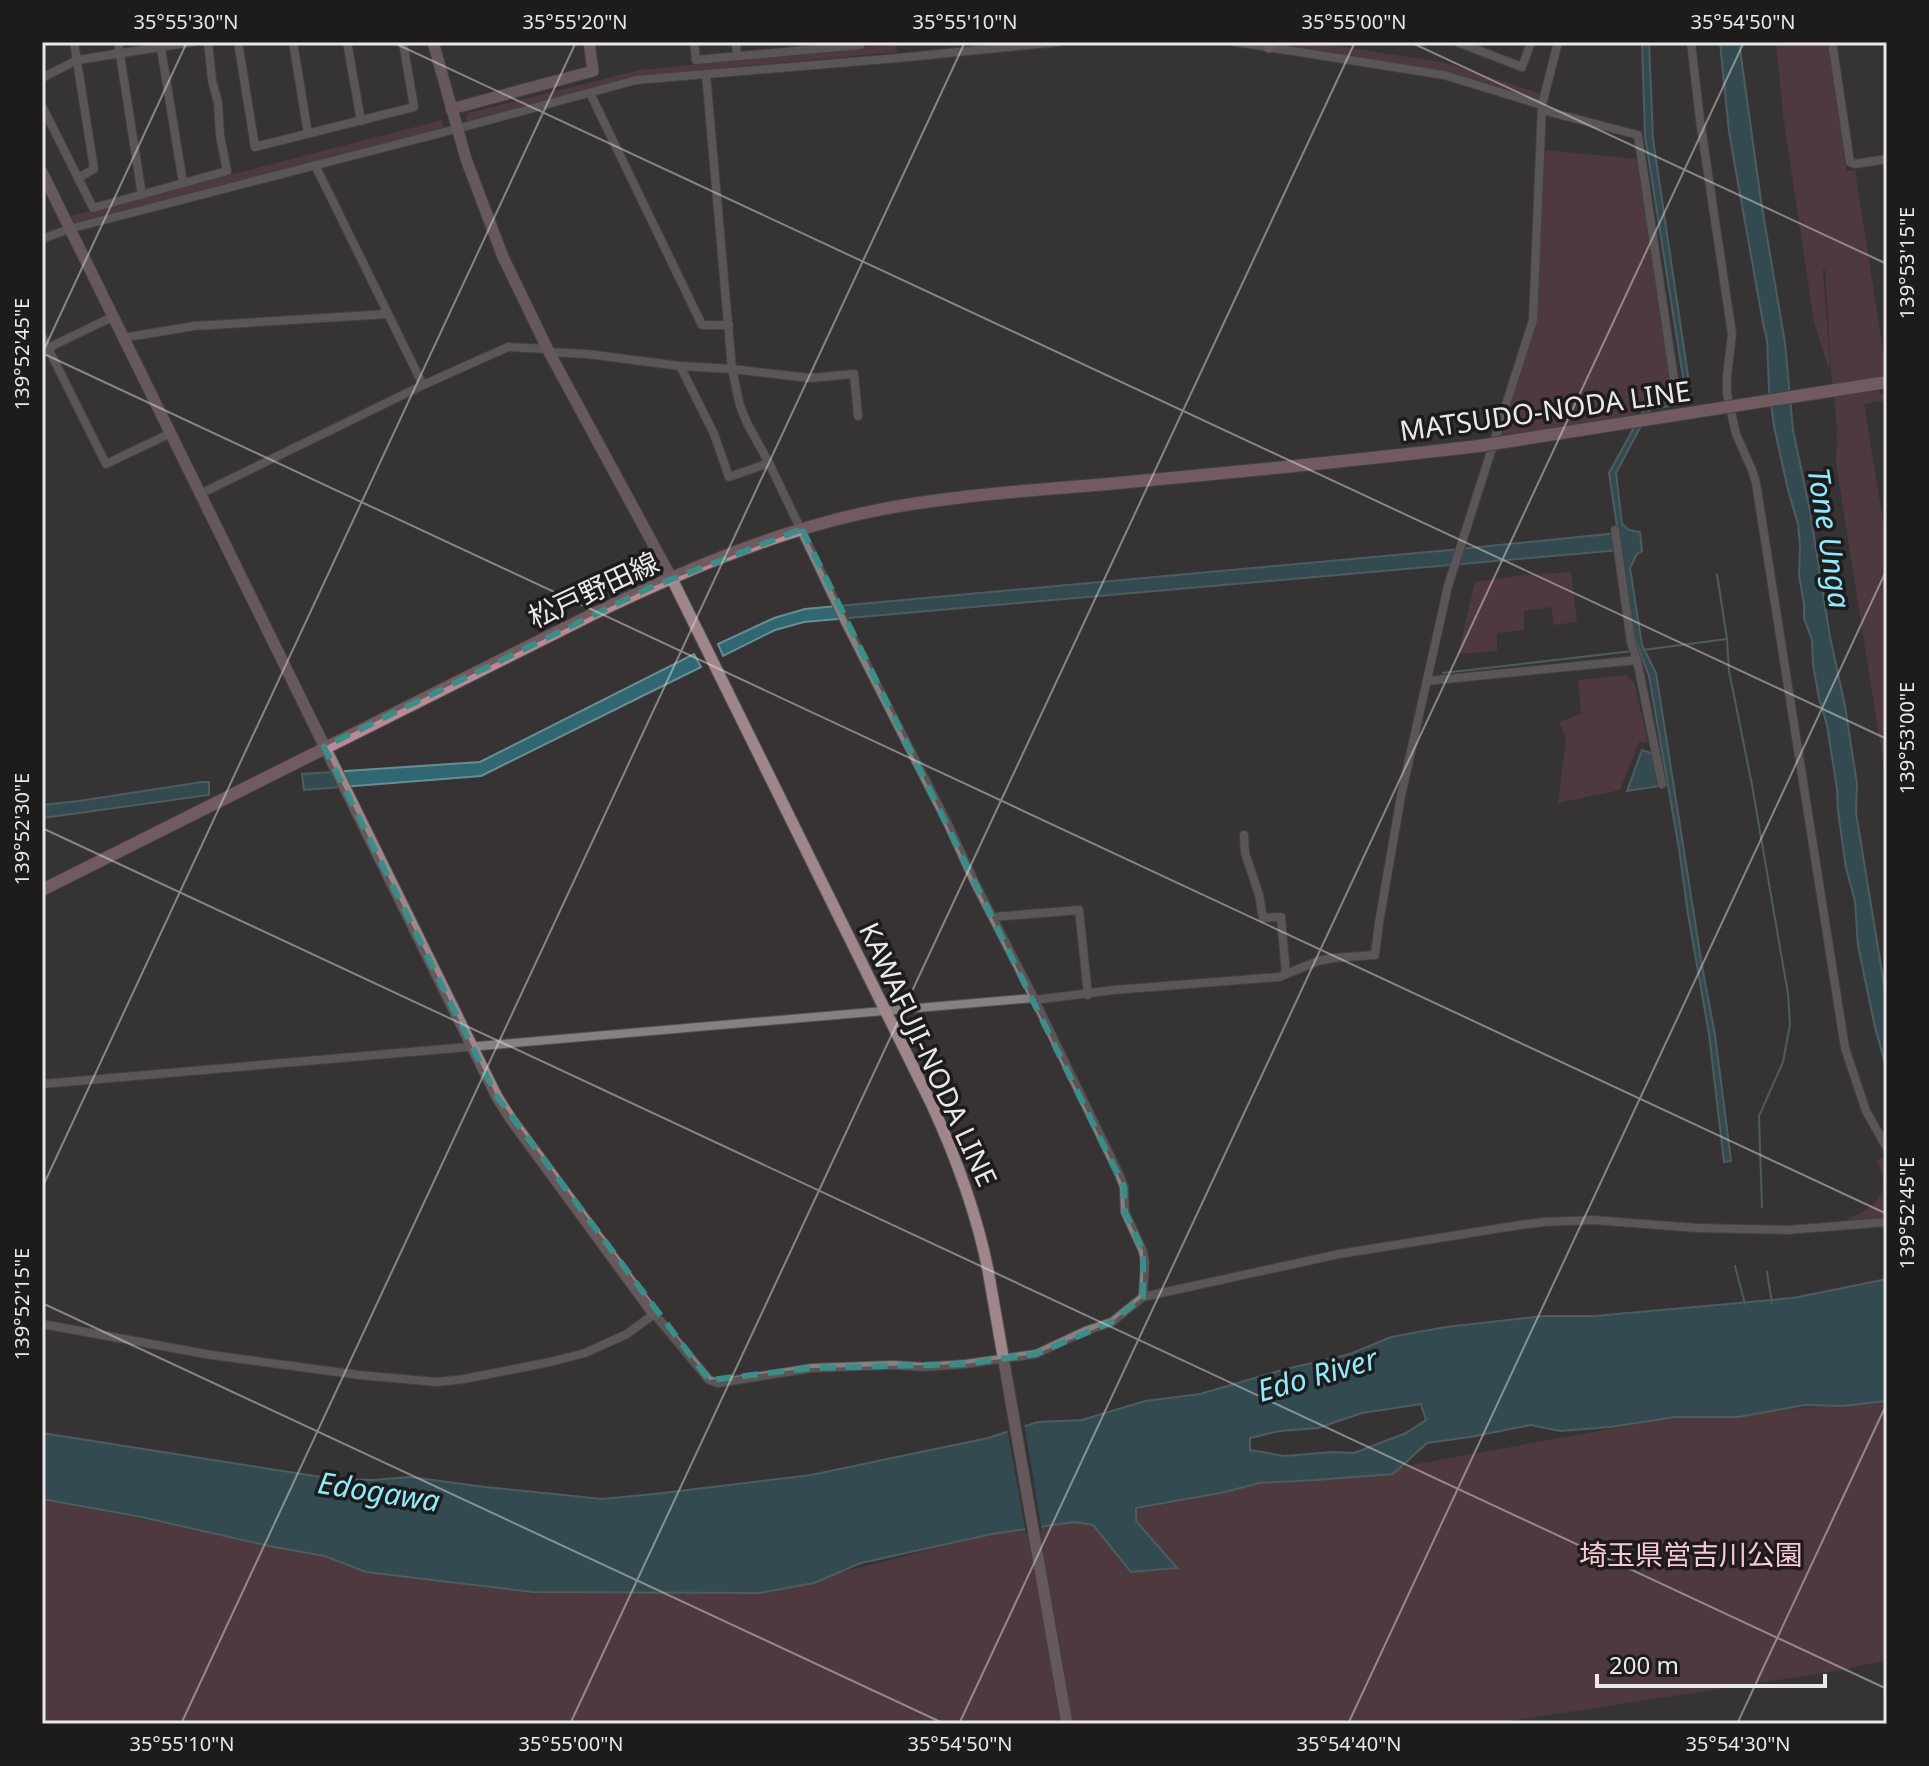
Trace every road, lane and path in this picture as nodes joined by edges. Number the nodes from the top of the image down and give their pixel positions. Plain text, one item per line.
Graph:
1 (74, 42) edge
2 (118, 42) edge
3 (193, 42) edge
4 (208, 42) edge
5 (238, 42) edge
6 (293, 42) edge
7 (347, 42) edge
8 (403, 42) edge
9 (436, 42) edge
10 (589, 42) edge
11 (694, 42) edge
12 (736, 42) edge
13 (777, 42) edge
14 (860, 42) edge
15 (1059, 42) edge
16 (1236, 42) edge
17 (1457, 42) edge
18 (1488, 42) edge
19 (1531, 42) edge
20 (1558, 42) edge
21 (1691, 42) edge
22 (1832, 42) edge
23 (161, 45) edge
24 (819, 45) edge
25 (1269, 45) edge
26 (1486, 52) junction
27 (778, 53) junction
28 (119, 54) junction
29 (737, 56) junction
30 (77, 60) junction
31 (706, 74) junction
32 (42, 78) edge
33 (590, 93) junction
34 (42, 106) edge
35 (1542, 107) junction
36 (451, 109) junction
37 (361, 121) junction
38 (456, 129) junction
39 (308, 134) junction
40 (1887, 159) edge
41 (315, 165) junction
42 (42, 172) edge
43 (78, 178) junction
44 (183, 183) junction
45 (142, 195) junction
46 (69, 229) junction
47 (42, 239) edge
48 (388, 314) junction
49 (112, 317) junction
50 (729, 325) junction
51 (42, 336) edge
52 (122, 338) junction
53 (45, 349) edge
54 (548, 351) junction
55 (680, 366) junction
56 (732, 369) junction
57 (1887, 382) edge
58 (423, 385) junction
59 (1675, 386) dead end
60 (858, 416) dead end
61 (171, 433) junction
62 (769, 463) junction
63 (200, 494) junction
64 (802, 529) junction
65 (1615, 530) dead end
66 (672, 579) junction
67 (1637, 660) junction
68 (1427, 681) junction
69 (324, 747) junction
70 (1662, 784) dead end
71 (1244, 835) dead end
72 (42, 890) edge
73 (993, 917) junction
74 (1286, 974) junction
75 (1088, 995) junction
76 (1033, 999) junction
77 (886, 1011) junction
78 (471, 1047) junction
79 (42, 1084) edge
80 (1887, 1148) edge
81 (1887, 1222) edge
82 (1143, 1297) junction
83 (654, 1314) junction
84 (42, 1324) edge
85 (1004, 1363) junction
86 (1067, 1724) edge

1 - 30 street
2 - 28 street
3 - 23 street
4 - 44 street
5 - 39 street
6 - 39 street
7 - 37 street
8 - 37 street
9 - 36 street, KAWAFUJI-NODA LINE
10 - 36 street
11 - 29 street
12 - 29 street
13 - 27 street
14 - 24 street
15 - 31 street
16 - 25 street
17 - 26 street
18 - 26 street
19 - 26 street
20 - 35 street
21 - 80 street
22 - 40 street
23 - 28 street
23 - 44 street
24 - 27 street
25 - 35 street
27 - 29 street
28 - 30 street
28 - 45 street
30 - 32 street
30 - 43 street
31 - 33 street
31 - 50 street
33 - 38 street
33 - 50 street
34 - 43 street
35 - 59 street
35 - 68 street
36 - 38 street, KAWAFUJI-NODA LINE
37 - 39 street
38 - 41 street
38 - 54 street, KAWAFUJI-NODA LINE
41 - 46 street
41 - 48 street
42 - 46 street
43 - 45 street
44 - 45 street
46 - 47 street
46 - 49 street
48 - 52 street
48 - 58 street
49 - 52 street
49 - 53 street
50 - 56 street
51 - 53 street
52 - 61 street
53 - 61 street
54 - 55 street
54 - 58 street
54 - 66 street, KAWAFUJI-NODA LINE
55 - 56 street
55 - 62 street
56 - 60 street
56 - 62 street
57 - 64 main road, MATSUDO-NODA LINE, bridge
58 - 63 street
61 - 63 street
62 - 64 street
63 - 69 street
64 - 66 main road, 松戸野田線
64 - 73 street
65 - 67 street
66 - 69 main road, 松戸野田線
66 - 77 street, KAWAFUJI-NODA LINE
67 - 68 street
67 - 70 street
68 - 74 street
69 - 72 main road, 松戸野田線
69 - 78 street
71 - 74 street
73 - 75 street
73 - 76 street
74 - 75 street
75 - 76 street
76 - 77 street
76 - 82 street
77 - 78 street
77 - 85 street, KAWAFUJI-NODA LINE
78 - 79 street
78 - 83 street
81 - 82 street
82 - 85 street
83 - 84 street
83 - 85 street
85 - 86 street, KAWAFUJI-NODA LINE

